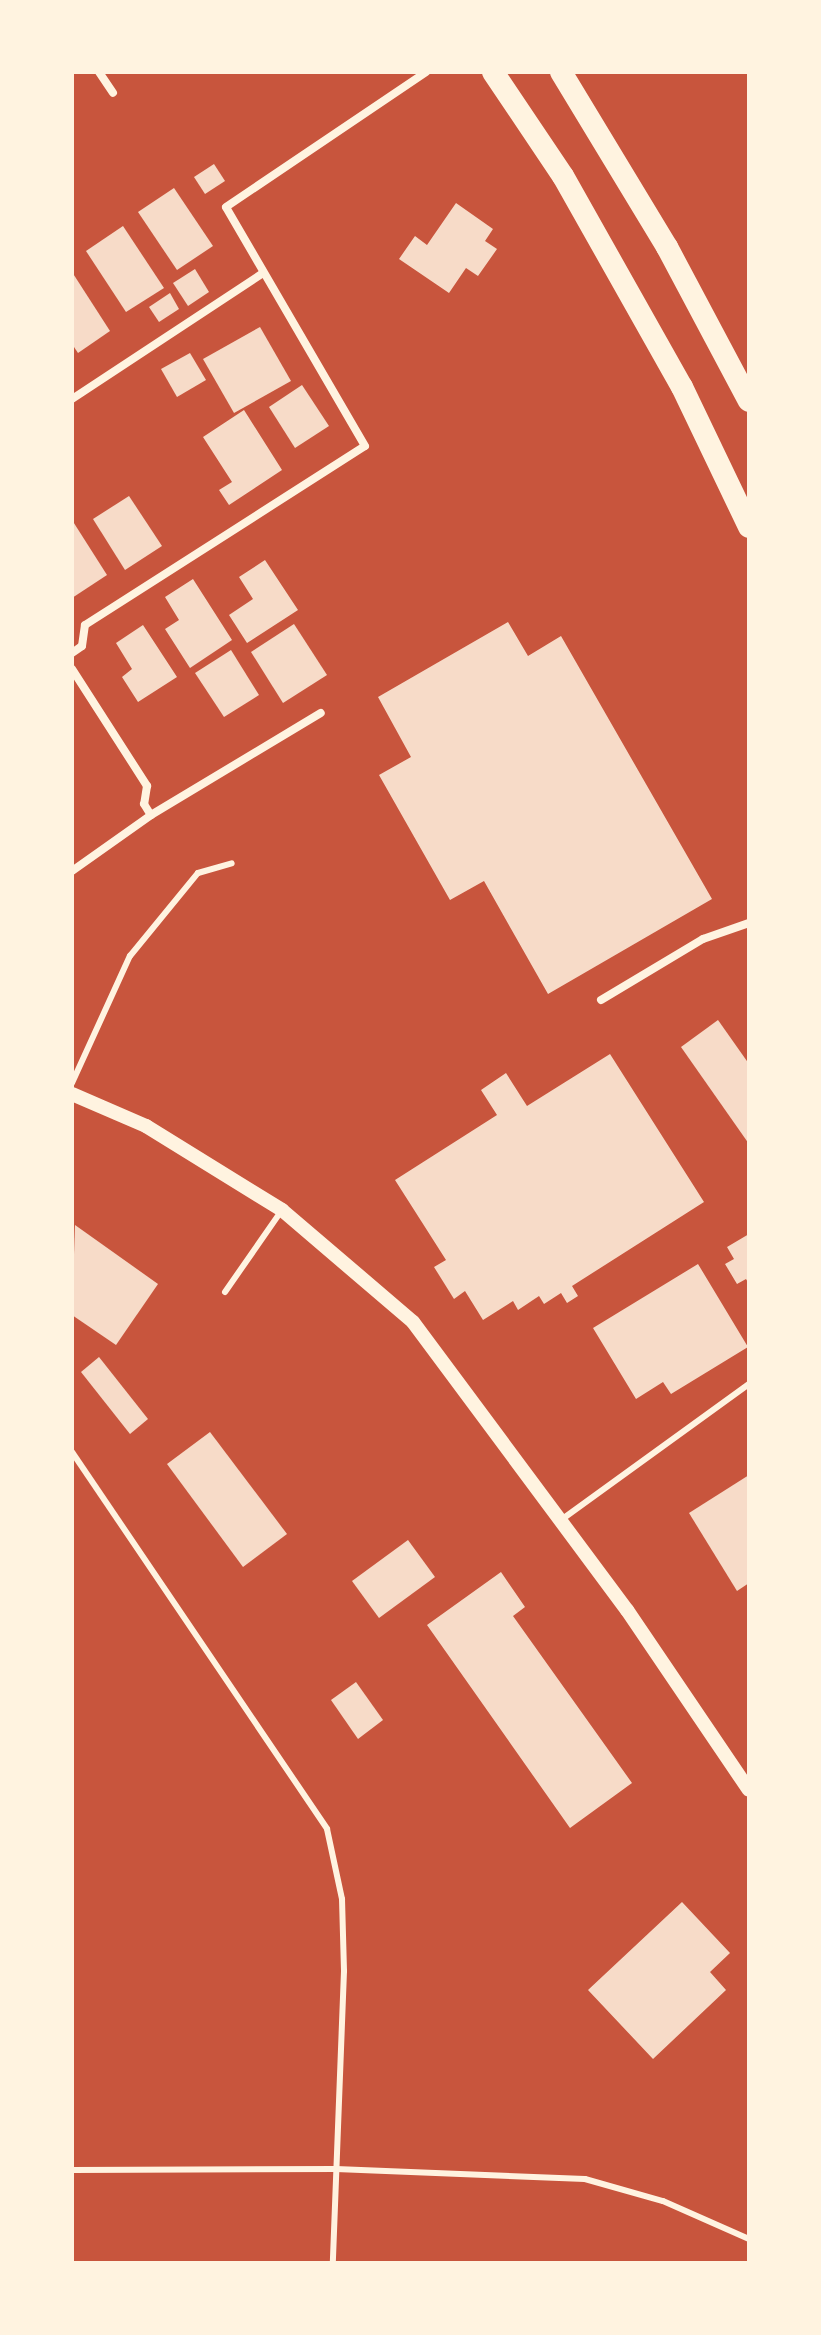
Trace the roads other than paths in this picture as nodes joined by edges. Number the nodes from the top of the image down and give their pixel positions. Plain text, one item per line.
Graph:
1 (99, 72) edge
2 (426, 72) edge
3 (493, 72) edge
4 (561, 72) edge
5 (113, 93) dead end
6 (263, 273) junction
7 (72, 399) edge
8 (749, 401) edge
9 (749, 527) edge
10 (72, 653) edge
11 (72, 669) edge
12 (321, 713) dead end
13 (151, 815) junction
14 (232, 863) dead end
15 (72, 871) edge
16 (749, 923) edge
17 (601, 1000) dead end
18 (72, 1083) edge
19 (72, 1094) edge
20 (282, 1210) junction
21 (225, 1292) dead end
22 (749, 1384) edge
23 (72, 1452) edge
24 (561, 1520) junction
25 (749, 1790) edge
26 (336, 2169) junction
27 (72, 2170) edge
28 (749, 2239) edge
29 (333, 2263) edge

1 - 5 street
2 - 6 street
3 - 9 highway
4 - 8 highway
6 - 7 street
6 - 10 street
11 - 13 street
12 - 13 street
13 - 15 street
14 - 18 lane
16 - 17 street
19 - 20 street
20 - 21 lane
20 - 24 street
22 - 24 lane
23 - 26 lane
24 - 25 street
26 - 27 lane
26 - 28 lane
26 - 29 lane

